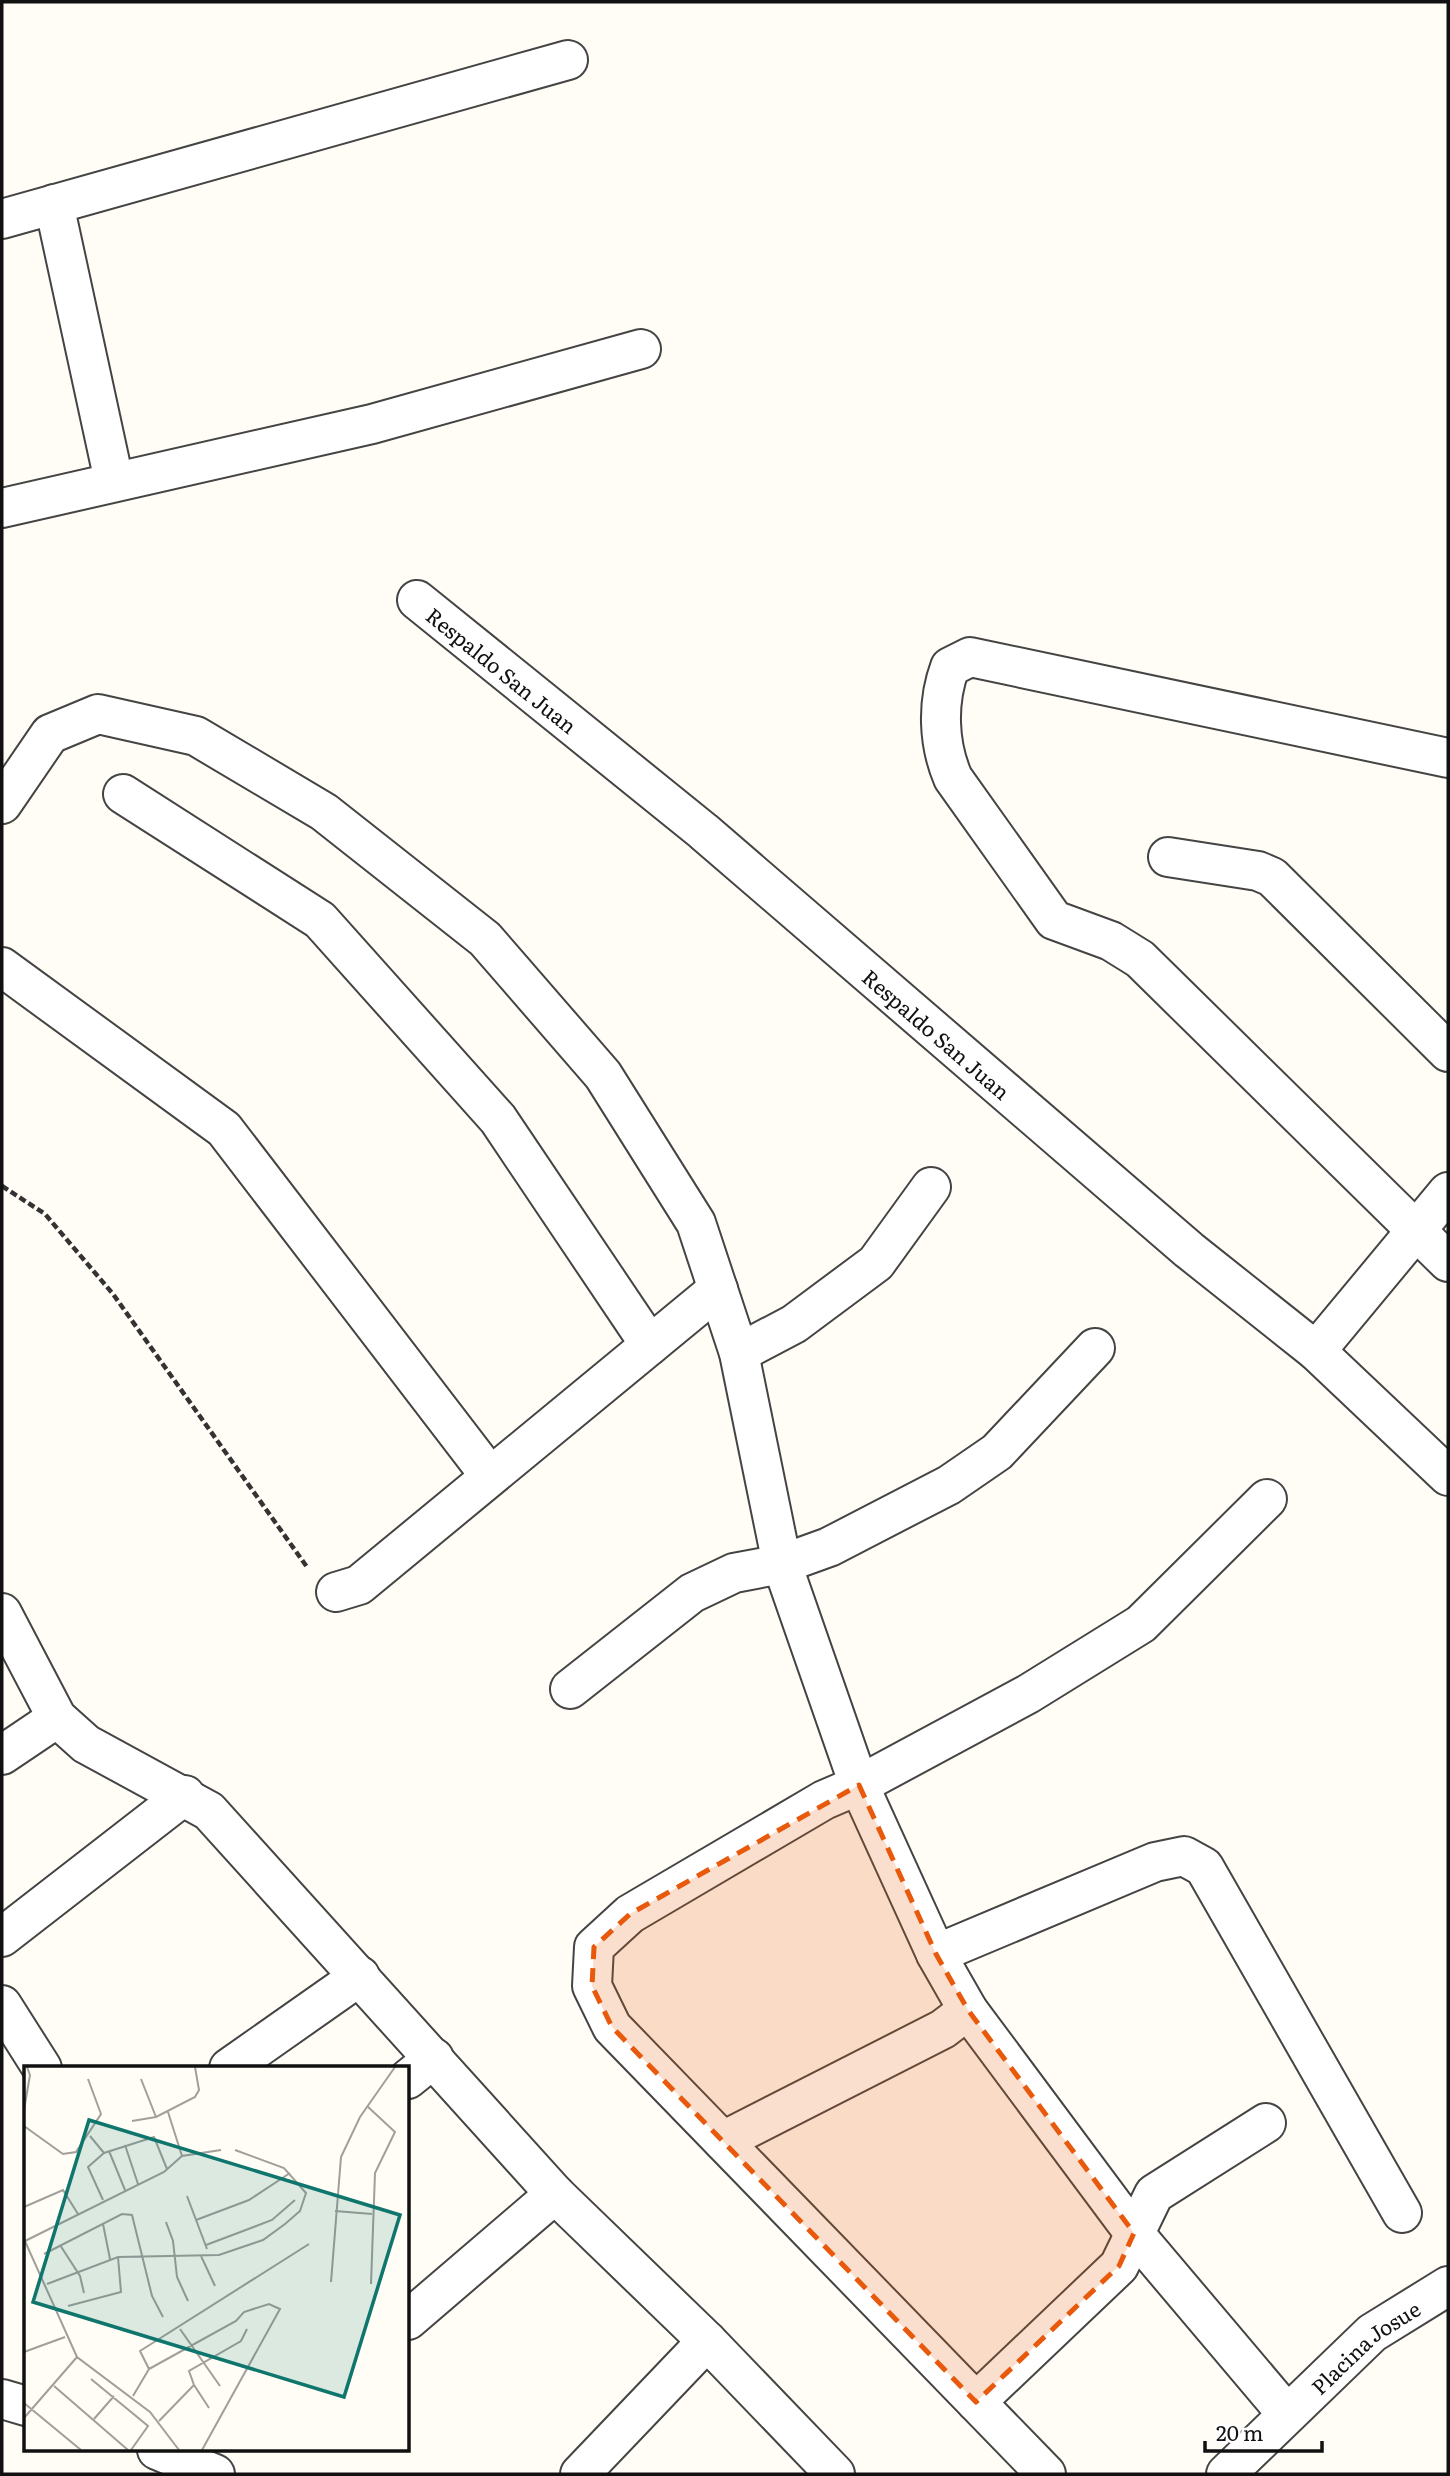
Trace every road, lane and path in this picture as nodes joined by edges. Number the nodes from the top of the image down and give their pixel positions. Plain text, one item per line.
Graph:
1 (568, 60) dead end
2 (54, 204) junction
3 (2, 219) edge
4 (641, 349) dead end
5 (114, 481) junction
6 (2, 508) edge
7 (417, 600) dead end
8 (1448, 758) edge
9 (123, 794) dead end
10 (2, 804) edge
11 (1168, 857) dead end
12 (2, 967) edge
13 (1448, 1052) edge
14 (2, 1186) edge
15 (931, 1187) dead end
16 (1448, 1192) edge
17 (1417, 1231) junction
18 (1448, 1262) edge
19 (718, 1289) junction
20 (650, 1345) junction
21 (1095, 1348) dead end
22 (1316, 1351) junction
23 (739, 1353) junction
24 (490, 1476) junction
25 (1448, 1476) edge
26 (1267, 1499) dead end
27 (782, 1564) junction
28 (336, 1592) joint
29 (2, 1613) edge
30 (570, 1689) dead end
31 (57, 1718) junction
32 (2, 1755) edge
33 (859, 1785) junction
34 (185, 1796) junction
35 (2, 1937) edge
36 (936, 1954) junction
37 (360, 1976) junction
38 (2, 2006) edge
39 (968, 2010) junction
40 (41, 2066) edge
41 (232, 2066) edge
42 (421, 2068) edge
43 (1266, 2123) dead end
44 (723, 2141) junction
45 (555, 2194) junction
46 (1402, 2213) dead end
47 (1134, 2233) junction
48 (1448, 2286) edge
49 (410, 2318) edge
50 (707, 2341) junction
51 (2, 2399) edge
52 (976, 2402) junction
53 (24, 2405) edge
54 (1287, 2414) junction
55 (162, 2452) edge
56 (1245, 2467) edge
57 (215, 2474) edge
58 (579, 2474) edge
59 (835, 2474) edge
60 (1046, 2474) edge

1 - 2 street
2 - 3 street
2 - 5 street
4 - 5 street
5 - 6 street
7 - 22 street, Respaldo San Juan
8 - 17 street
9 - 20 street
10 - 19 street
11 - 13 street
12 - 24 street
14 - 28 path
15 - 23 street
16 - 17 street
17 - 18 street
17 - 22 street
19 - 20 street
19 - 23 street
20 - 24 street
21 - 27 street
22 - 25 street, Respaldo San Juan
23 - 27 street
24 - 28 street
26 - 33 street
27 - 30 street
27 - 33 street
29 - 31 street
31 - 32 street
31 - 34 street
33 - 36 street
33 - 44 street
34 - 35 street
34 - 37 street
36 - 39 street
36 - 46 street
37 - 41 street
37 - 42 street
38 - 40 street
39 - 44 street
39 - 47 street
42 - 45 street
43 - 47 street
44 - 52 street
45 - 49 street
45 - 50 street
47 - 52 street
47 - 54 street
48 - 54 street, Placina Josue
50 - 58 street
50 - 59 street
51 - 53 street
52 - 60 street
54 - 56 street, Placina Josue
55 - 57 street

